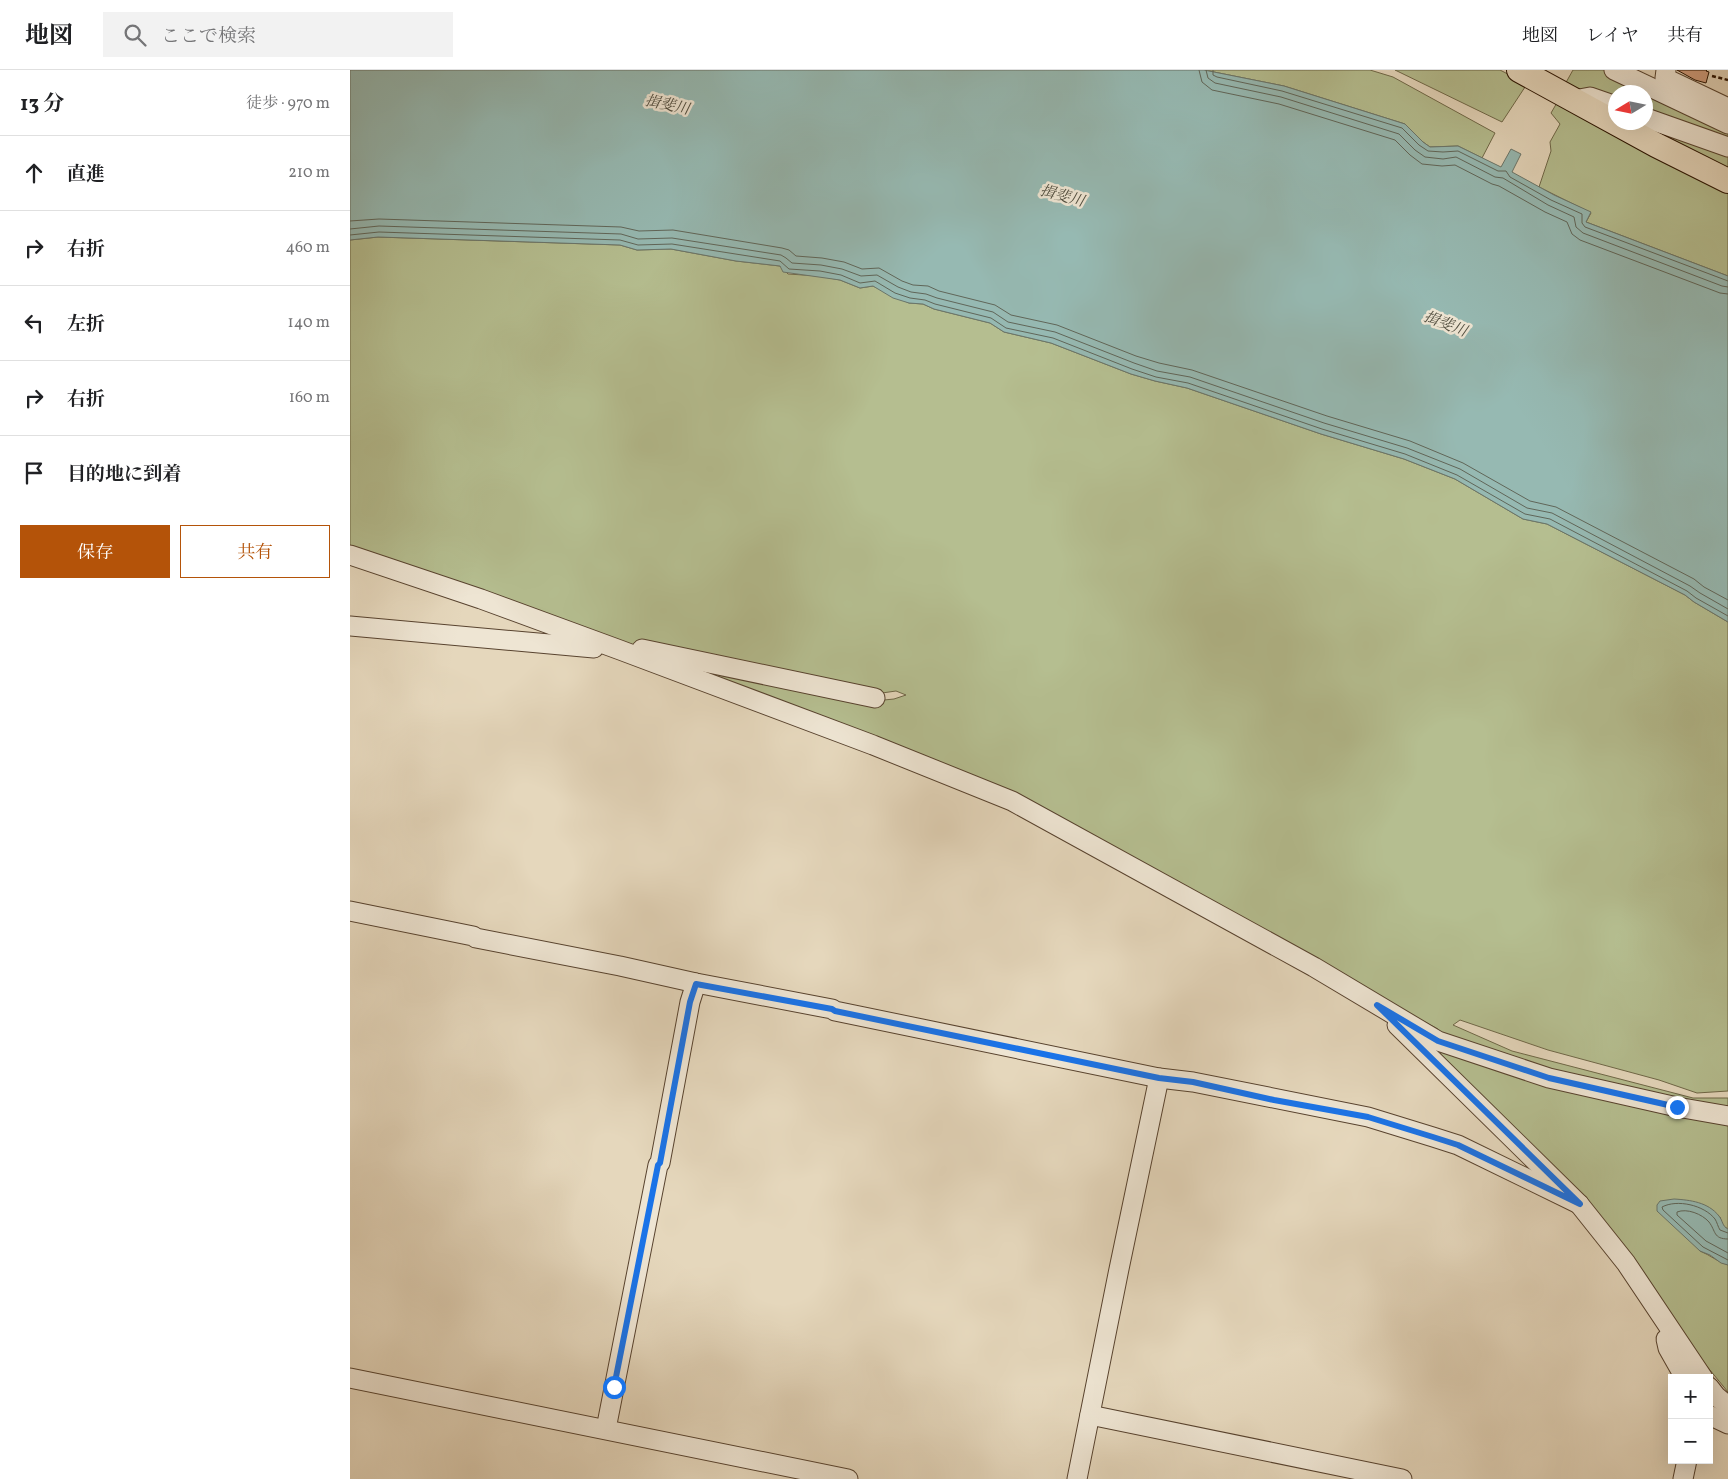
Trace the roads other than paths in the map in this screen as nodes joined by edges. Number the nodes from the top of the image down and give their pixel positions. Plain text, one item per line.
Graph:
1 (1519, 70) edge
2 (1614, 70) edge
3 (1666, 70) edge
4 (1574, 100) junction
5 (1608, 103) edge
6 (1728, 108) edge
7 (1653, 120) edge
8 (1728, 124) edge
9 (1728, 147) edge
10 (1728, 181) edge
11 (350, 556) edge
12 (350, 626) edge
13 (623, 651) junction
14 (874, 698) dead end
15 (350, 911) edge
16 (696, 984) junction
17 (1377, 1005) junction
18 (1159, 1078) junction
19 (1726, 1114) edge
20 (1580, 1204) junction
21 (1661, 1316) junction
22 (1683, 1374) edge
23 (1700, 1374) edge
24 (350, 1378) edge
25 (1713, 1392) edge
26 (1728, 1406) edge
27 (1090, 1415) junction
28 (1713, 1417) edge
29 (1728, 1424) edge
30 (606, 1429) junction
31 (1686, 1464) edge
32 (848, 1479) edge
33 (1077, 1479) edge
34 (1402, 1479) edge
35 (1683, 1479) edge

1 - 4 main road
2 - 8 street
3 - 6 street
4 - 5 street
4 - 10 main road
7 - 9 street
11 - 13 street
12 - 13 street
13 - 14 street
13 - 17 street
15 - 16 street
16 - 18 street
16 - 30 street
17 - 19 street
17 - 20 street
18 - 20 street
18 - 27 street
20 - 21 street
21 - 22 street
21 - 23 street
24 - 30 street
25 - 26 street
27 - 33 street
27 - 34 street
28 - 29 street
30 - 32 street
31 - 35 street

